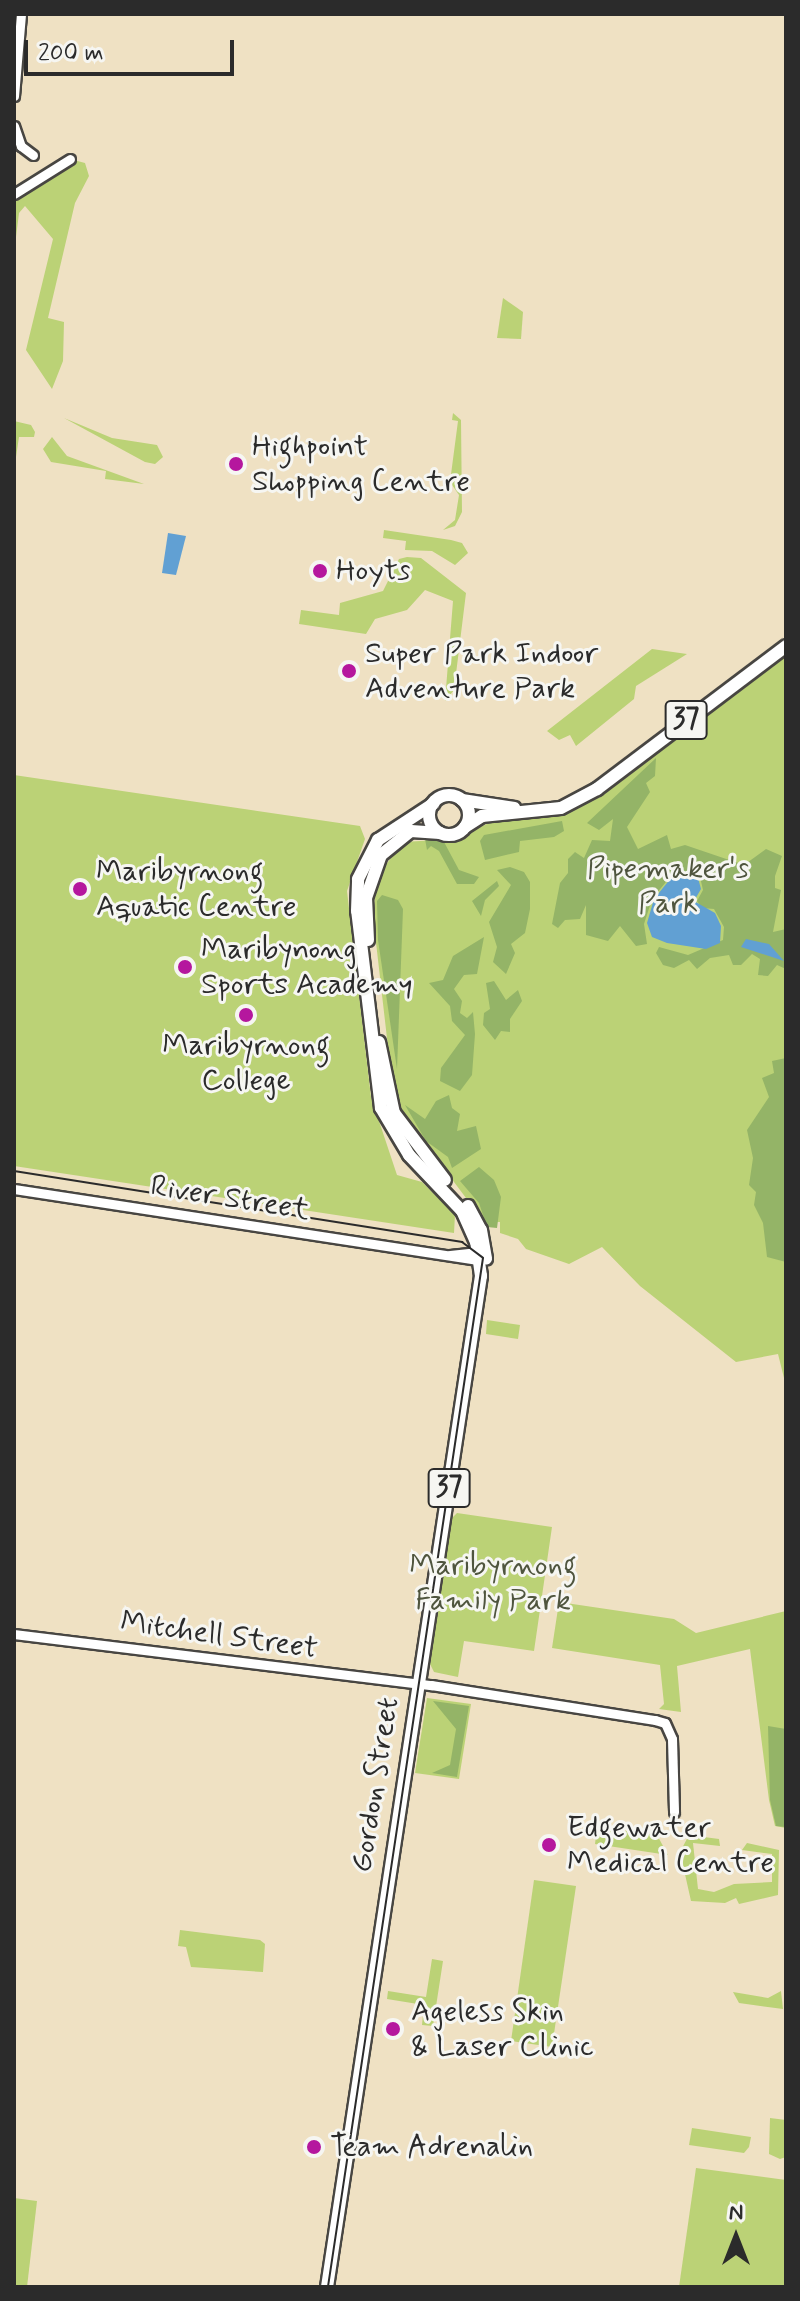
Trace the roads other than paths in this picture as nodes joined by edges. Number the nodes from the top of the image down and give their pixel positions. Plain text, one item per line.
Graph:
1 (21, 14) edge
2 (16, 47) edge
3 (15, 84) edge
4 (14, 96) edge
5 (14, 126) edge
6 (33, 155) dead end
7 (70, 159) dead end
8 (14, 194) edge
9 (786, 646) edge
10 (587, 794) junction
11 (462, 800) junction
12 (433, 804) junction
13 (465, 827) junction
14 (440, 833) junction
15 (411, 1141) junction
16 (409, 1155) junction
17 (14, 1189) edge
18 (483, 1255) junction
19 (14, 1634) edge
20 (418, 1685) junction
21 (674, 1812) dead end
22 (327, 2287) edge

1 - 2 street
2 - 3 street
3 - 4 street
5 - 6 street
7 - 8 street
9 - 10 main road, 37
10 - 11 main road, 37
10 - 13 main road, 37
11 - 12 main road, 37
11 - 13 main road
12 - 14 main road
12 - 16 main road, Gordon Street / 37
13 - 14 main road, 37
14 - 15 main road, Gordon Street / 37
15 - 16 main road
15 - 18 main road, Gordon Street / 37
16 - 18 main road, Gordon Street / 37
17 - 18 street, River Street
18 - 20 main road, Gordon Street / 37
19 - 20 street, Mitchell Street
20 - 21 street, Mitchell Street
20 - 22 main road, Gordon Street / 37

